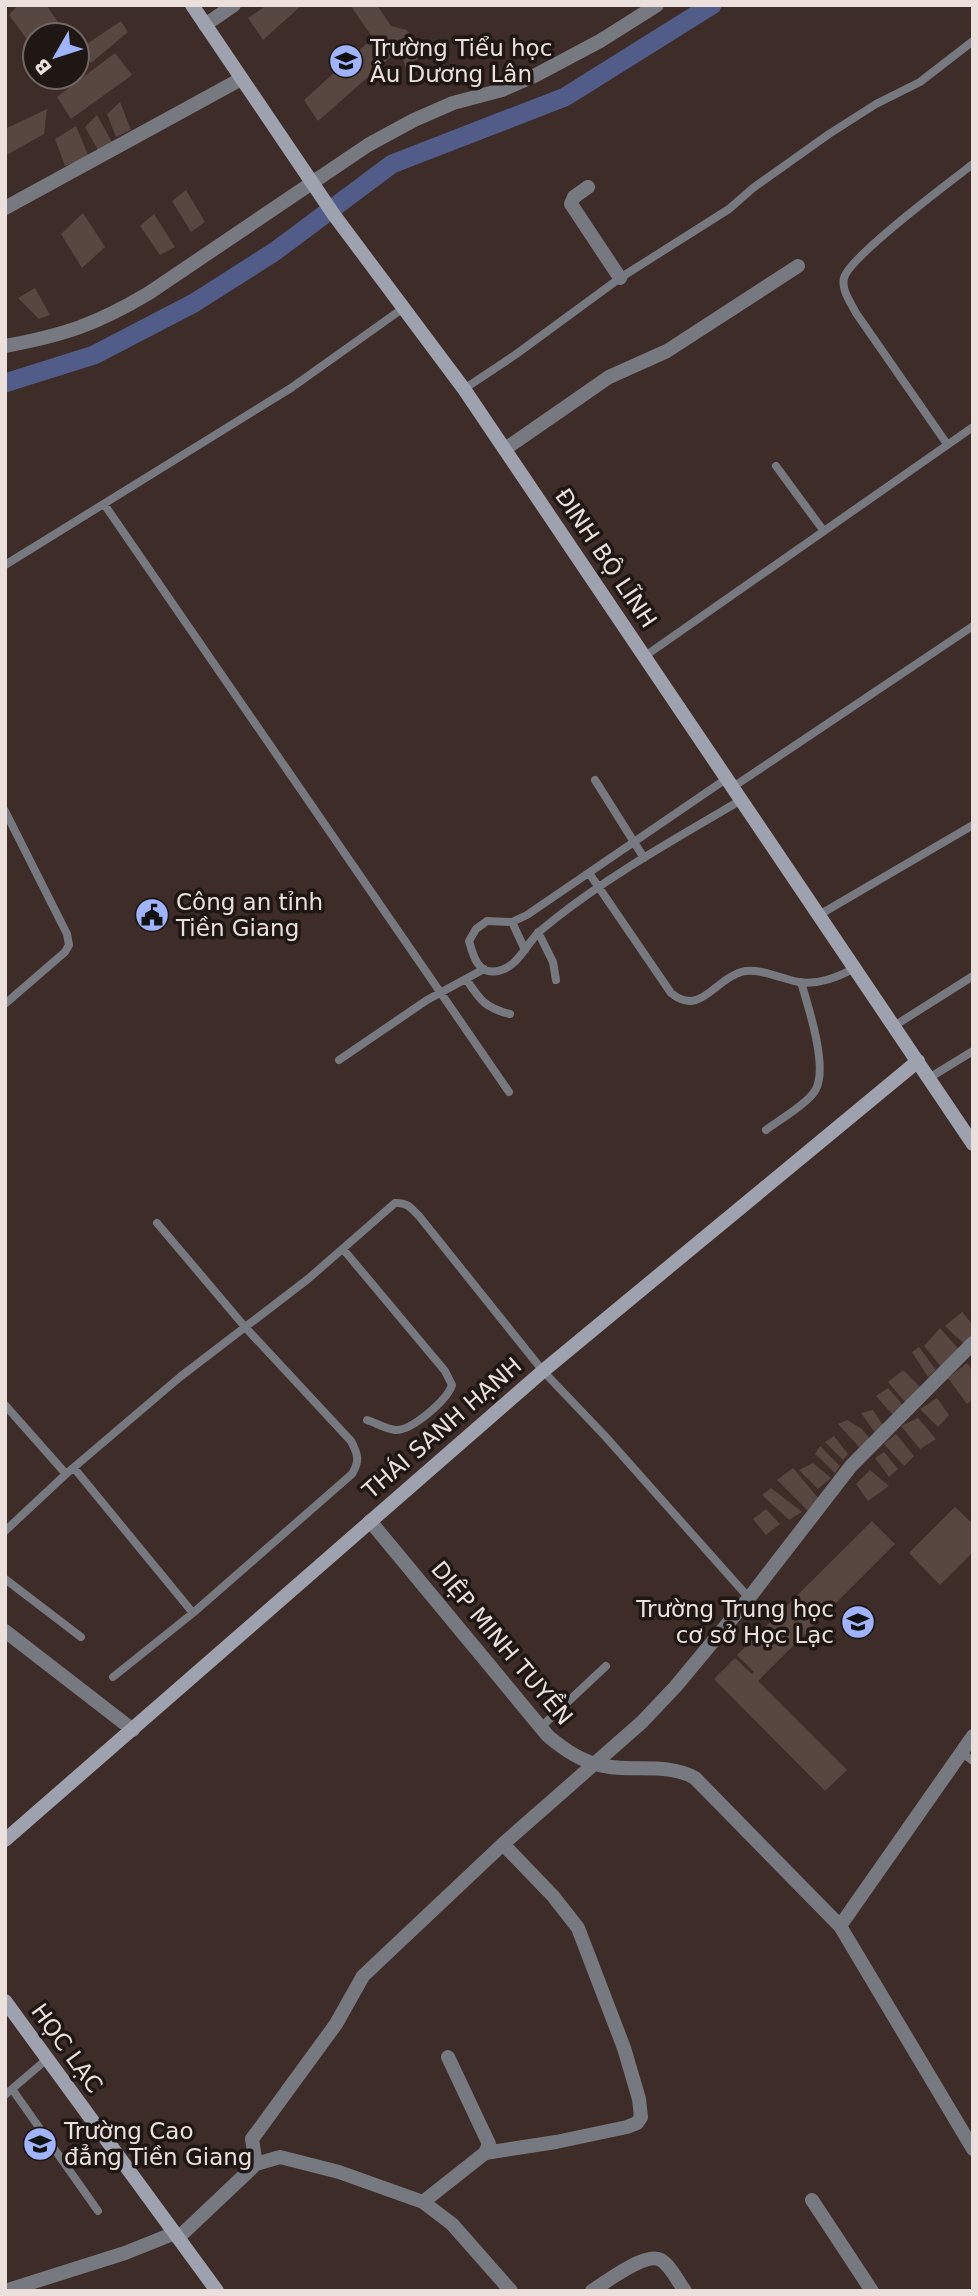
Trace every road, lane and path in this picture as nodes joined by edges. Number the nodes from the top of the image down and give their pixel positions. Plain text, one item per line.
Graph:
1 (191, 5) edge
2 (234, 5) edge
3 (657, 5) edge
4 (205, 25) junction
5 (973, 41) edge
6 (241, 79) junction
7 (973, 164) edge
8 (315, 187) junction
9 (589, 187) dead end
10 (6, 207) edge
11 (798, 266) dead end
12 (620, 278) junction
13 (402, 309) junction
14 (5, 346) edge
15 (464, 389) junction
16 (973, 427) edge
17 (947, 444) junction
18 (505, 449) junction
19 (776, 466) dead end
20 (104, 504) junction
21 (824, 530) junction
22 (5, 565) edge
23 (973, 626) edge
24 (645, 656) junction
25 (595, 780) dead end
26 (729, 783) junction
27 (741, 800) junction
28 (5, 811) edge
29 (973, 825) edge
30 (633, 843) junction
31 (644, 858) junction
32 (589, 873) junction
33 (599, 888) junction
34 (819, 915) junction
35 (512, 922) junction
36 (538, 932) junction
37 (525, 950) junction
38 (855, 968) junction
39 (484, 969) junction
40 (973, 976) edge
41 (466, 979) junction
42 (556, 980) dead end
43 (801, 982) junction
44 (440, 994) junction
45 (6, 1003) edge
46 (510, 1014) dead end
47 (894, 1026) junction
48 (973, 1051) edge
49 (339, 1060) dead end
50 (918, 1061) junction
51 (929, 1077) junction
52 (509, 1091) dead end
53 (766, 1130) dead end
54 (973, 1144) edge
55 (157, 1223) dead end
56 (343, 1248) junction
57 (245, 1327) junction
58 (973, 1343) edge
59 (542, 1371) junction
60 (5, 1405) edge
61 (367, 1420) dead end
62 (74, 1468) junction
63 (66, 1474) junction
64 (370, 1521) junction
65 (5, 1531) edge
66 (5, 1579) edge
67 (749, 1598) junction
68 (193, 1613) junction
69 (5, 1631) edge
70 (81, 1637) dead end
71 (606, 1666) dead end
72 (113, 1678) dead end
73 (541, 1727) junction
74 (133, 1730) junction
75 (973, 1736) edge
76 (967, 1757) edge
77 (596, 1764) junction
78 (5, 1840) edge
79 (503, 1843) junction
80 (840, 1926) junction
81 (5, 2001) edge
82 (448, 2057) dead end
83 (47, 2059) junction
84 (8, 2092) edge
85 (973, 2149) edge
86 (485, 2153) junction
87 (256, 2164) junction
88 (812, 2200) dead end
89 (423, 2202) junction
90 (98, 2211) dead end
91 (176, 2236) junction
92 (5, 2291) edge
93 (217, 2291) edge
94 (511, 2291) edge
95 (592, 2291) edge
96 (685, 2291) edge
97 (872, 2291) edge

1 - 4 street, ĐINH BỘ LĨNH
2 - 4 street
3 - 8 street
4 - 6 street, ĐINH BỘ LĨNH
5 - 12 lane
6 - 8 street, ĐINH BỘ LĨNH
6 - 10 street
7 - 17 lane
8 - 13 street, ĐINH BỘ LĨNH
8 - 14 street
9 - 12 street
11 - 18 street
12 - 15 lane
13 - 15 street, ĐINH BỘ LĨNH
13 - 20 lane
15 - 18 street, ĐINH BỘ LĨNH
16 - 17 lane
17 - 21 lane
18 - 24 street, ĐINH BỘ LĨNH
19 - 21 lane
20 - 22 lane
20 - 44 lane
21 - 24 lane
23 - 26 lane
24 - 26 street, ĐINH BỘ LĨNH
25 - 30 lane
26 - 27 street, ĐINH BỘ LĨNH
26 - 30 lane
27 - 31 lane
27 - 34 street, ĐINH BỘ LĨNH
28 - 45 lane
29 - 34 lane
30 - 31 lane
30 - 32 lane
31 - 33 lane
32 - 33 lane
32 - 35 lane
33 - 36 lane
33 - 43 lane
34 - 38 street, ĐINH BỘ LĨNH
35 - 37 lane
35 - 39 lane
36 - 37 lane
36 - 42 lane
37 - 39 lane
38 - 43 lane
38 - 47 street, ĐINH BỘ LĨNH
39 - 41 lane
40 - 47 lane
41 - 44 lane
41 - 46 lane
43 - 53 lane
44 - 49 lane
44 - 52 lane
47 - 50 street, ĐINH BỘ LĨNH
48 - 51 lane
50 - 51 street, ĐINH BỘ LĨNH
50 - 59 street, THÁI SANH HẠNH
51 - 54 street, ĐINH BỘ LĨNH
55 - 57 lane
56 - 57 lane
56 - 59 lane
56 - 61 lane
57 - 62 lane
57 - 68 lane
58 - 67 street
59 - 64 street, THÁI SANH HẠNH
59 - 67 lane
60 - 63 lane
62 - 63 lane
62 - 68 lane
63 - 65 lane
64 - 73 street, DIỆP MINH TUYỀN
64 - 74 street, THÁI SANH HẠNH
66 - 70 lane
67 - 77 street
68 - 72 lane
69 - 74 street
71 - 73 lane
73 - 77 street, DIỆP MINH TUYỀN
74 - 78 street, THÁI SANH HẠNH
75 - 76 street
76 - 80 street
77 - 79 street
77 - 80 street, DIỆP MINH TUYỀN
79 - 86 street
79 - 87 street
80 - 85 street, DIỆP MINH TUYỀN
81 - 83 street, HỌC LẠC
82 - 86 street
83 - 84 lane
83 - 91 street, HỌC LẠC
84 - 90 lane
86 - 89 street
87 - 89 street
87 - 91 street
88 - 97 street
89 - 94 street
91 - 92 street
91 - 93 street, HỌC LẠC
95 - 96 street

